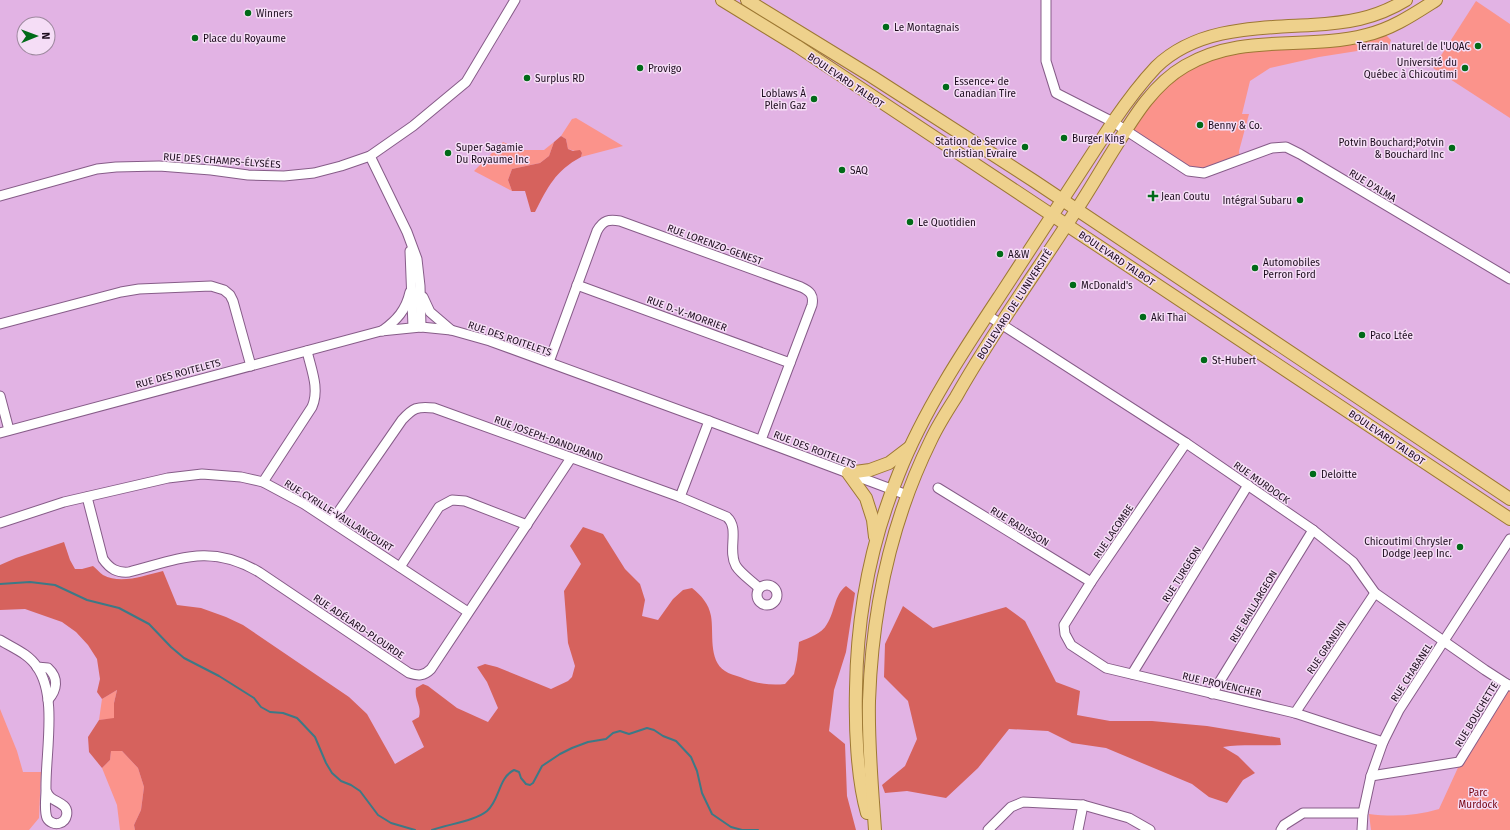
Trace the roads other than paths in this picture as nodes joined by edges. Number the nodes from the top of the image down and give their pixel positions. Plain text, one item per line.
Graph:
1 (515, 0) edge
2 (722, 0) edge
3 (747, 0) edge
4 (1046, 0) edge
5 (1406, 0) edge
6 (1436, 0) edge
7 (1113, 122) junction
8 (1125, 130) junction
9 (370, 156) junction
10 (0, 196) edge
11 (1062, 201) junction
12 (1076, 210) junction
13 (1052, 215) junction
14 (1067, 224) junction
15 (1510, 279) edge
16 (577, 285) junction
17 (416, 286) junction
18 (987, 315) junction
19 (1000, 323) junction
20 (0, 324) edge
21 (417, 327) junction
22 (451, 330) junction
23 (381, 331) junction
24 (307, 351) junction
25 (549, 362) junction
26 (790, 363) junction
27 (251, 366) junction
28 (0, 396) edge
29 (709, 421) junction
30 (9, 430) junction
31 (0, 433) edge
32 (761, 440) junction
33 (1186, 443) junction
34 (911, 446) junction
35 (571, 458) junction
36 (848, 473) junction
37 (263, 482) junction
38 (1248, 486) junction
39 (938, 488) dead end
40 (892, 490) junction
41 (907, 495) junction
42 (87, 497) junction
43 (680, 497) junction
44 (1510, 499) edge
45 (1510, 519) edge
46 (332, 521) junction
47 (0, 523) edge
48 (527, 525) junction
49 (1312, 530) junction
50 (1510, 539) edge
51 (876, 541) junction
52 (400, 567) junction
53 (1091, 582) junction
54 (759, 588) dead end
55 (1375, 593) junction
56 (468, 612) junction
57 (1065, 634) joint
58 (0, 640) edge
59 (1444, 642) junction
60 (1132, 674) junction
61 (1508, 685) edge
62 (1212, 694) junction
63 (1295, 713) junction
64 (1383, 742) junction
65 (1371, 776) junction
66 (46, 790) dead end
67 (1083, 805) junction
68 (1364, 813) junction
69 (872, 830) edge
70 (875, 830) edge
71 (988, 830) edge
72 (1078, 830) edge
73 (1150, 830) edge
74 (1281, 830) edge
75 (1362, 830) edge

1 - 9 street, RUE DES CHAMPS-ÉLYSÉES
2 - 13 main road, BOULEVARD TALBOT
3 - 11 main road, BOULEVARD TALBOT
4 - 7 street, RUE D'ALMA
5 - 7 main road, BOULEVARD DE L'UNIVERSITÉ
6 - 8 main road, BOULEVARD DE L'UNIVERSITÉ
7 - 8 street, RUE D'ALMA
7 - 11 main road, BOULEVARD DE L'UNIVERSITÉ
8 - 12 main road, BOULEVARD DE L'UNIVERSITÉ
8 - 15 street, RUE D'ALMA
9 - 10 street, RUE DES CHAMPS-ÉLYSÉES
9 - 17 street
11 - 12 main road, BOULEVARD TALBOT
11 - 13 main road, BOULEVARD DE L'UNIVERSITÉ
12 - 14 main road, BOULEVARD DE L'UNIVERSITÉ
12 - 44 main road, BOULEVARD TALBOT
13 - 14 main road, BOULEVARD TALBOT
13 - 18 main road, BOULEVARD DE L'UNIVERSITÉ
14 - 19 main road, BOULEVARD DE L'UNIVERSITÉ
14 - 45 main road, BOULEVARD TALBOT
16 - 25 street, RUE LORENZO-GENEST
16 - 26 street, RUE D.-V.-MORRIER
16 - 26 street, RUE LORENZO-GENEST
17 - 21 street
17 - 22 street
17 - 23 street
18 - 19 street, RUE MURDOCK
18 - 34 main road, BOULEVARD DE L'UNIVERSITÉ
19 - 33 street, RUE MURDOCK
19 - 41 main road, BOULEVARD DE L'UNIVERSITÉ
20 - 27 street
21 - 22 street, RUE DES ROITELETS
21 - 23 street, RUE DES ROITELETS
22 - 25 street, RUE DES ROITELETS
23 - 24 street, RUE DES ROITELETS
24 - 27 street, RUE DES ROITELETS
24 - 37 street
25 - 29 street, RUE DES ROITELETS
26 - 32 street, RUE LORENZO-GENEST
27 - 30 street, RUE DES ROITELETS
28 - 30 street
29 - 32 street, RUE DES ROITELETS
29 - 43 street
30 - 31 street, RUE DES ROITELETS
32 - 36 street, RUE DES ROITELETS
33 - 38 street, RUE MURDOCK
33 - 53 street, RUE LACOMBE
34 - 36 main road
34 - 40 main road, BOULEVARD DE L'UNIVERSITÉ
35 - 43 street, RUE JOSEPH-DANDURAND
35 - 46 street, RUE JOSEPH-DANDURAND
35 - 48 street, RUE ADÉLARD-PLOURDE
36 - 40 street, RUE DES ROITELETS
36 - 51 main road
37 - 42 street, RUE CYRILLE-VAILLANCOURT
37 - 46 street, RUE CYRILLE-VAILLANCOURT
38 - 49 street, RUE MURDOCK
38 - 60 street, RUE TURGEON
39 - 53 street, RUE RADISSON
40 - 41 street, RUE DES ROITELETS
40 - 51 main road, BOULEVARD DE L'UNIVERSITÉ
41 - 70 main road, BOULEVARD DE L'UNIVERSITÉ
42 - 47 street, RUE CYRILLE-VAILLANCOURT
42 - 56 street, RUE ADÉLARD-PLOURDE
43 - 54 street, RUE JOSEPH-DANDURAND
46 - 52 street, RUE CYRILLE-VAILLANCOURT
48 - 52 street
48 - 56 street, RUE ADÉLARD-PLOURDE
49 - 55 street, RUE MURDOCK
49 - 62 street, RUE BAILLARGEON
50 - 59 street, RUE CHABANEL
51 - 69 main road, BOULEVARD DE L'UNIVERSITÉ
52 - 56 street, RUE CYRILLE-VAILLANCOURT
53 - 57 street, RUE LACOMBE
55 - 59 street, RUE MURDOCK
55 - 63 street, RUE GRANDIN
57 - 60 street, RUE PROVENCHER
58 - 66 street
59 - 61 street, RUE MURDOCK
59 - 64 street, RUE CHABANEL
60 - 62 street, RUE PROVENCHER
61 - 65 street, RUE BOUCHETTE
62 - 63 street, RUE PROVENCHER
63 - 64 street, RUE PROVENCHER
64 - 65 street, RUE CHABANEL
65 - 68 street, RUE CHABANEL
67 - 71 street
67 - 72 street
67 - 73 street
68 - 74 street
68 - 75 street, RUE CHABANEL

